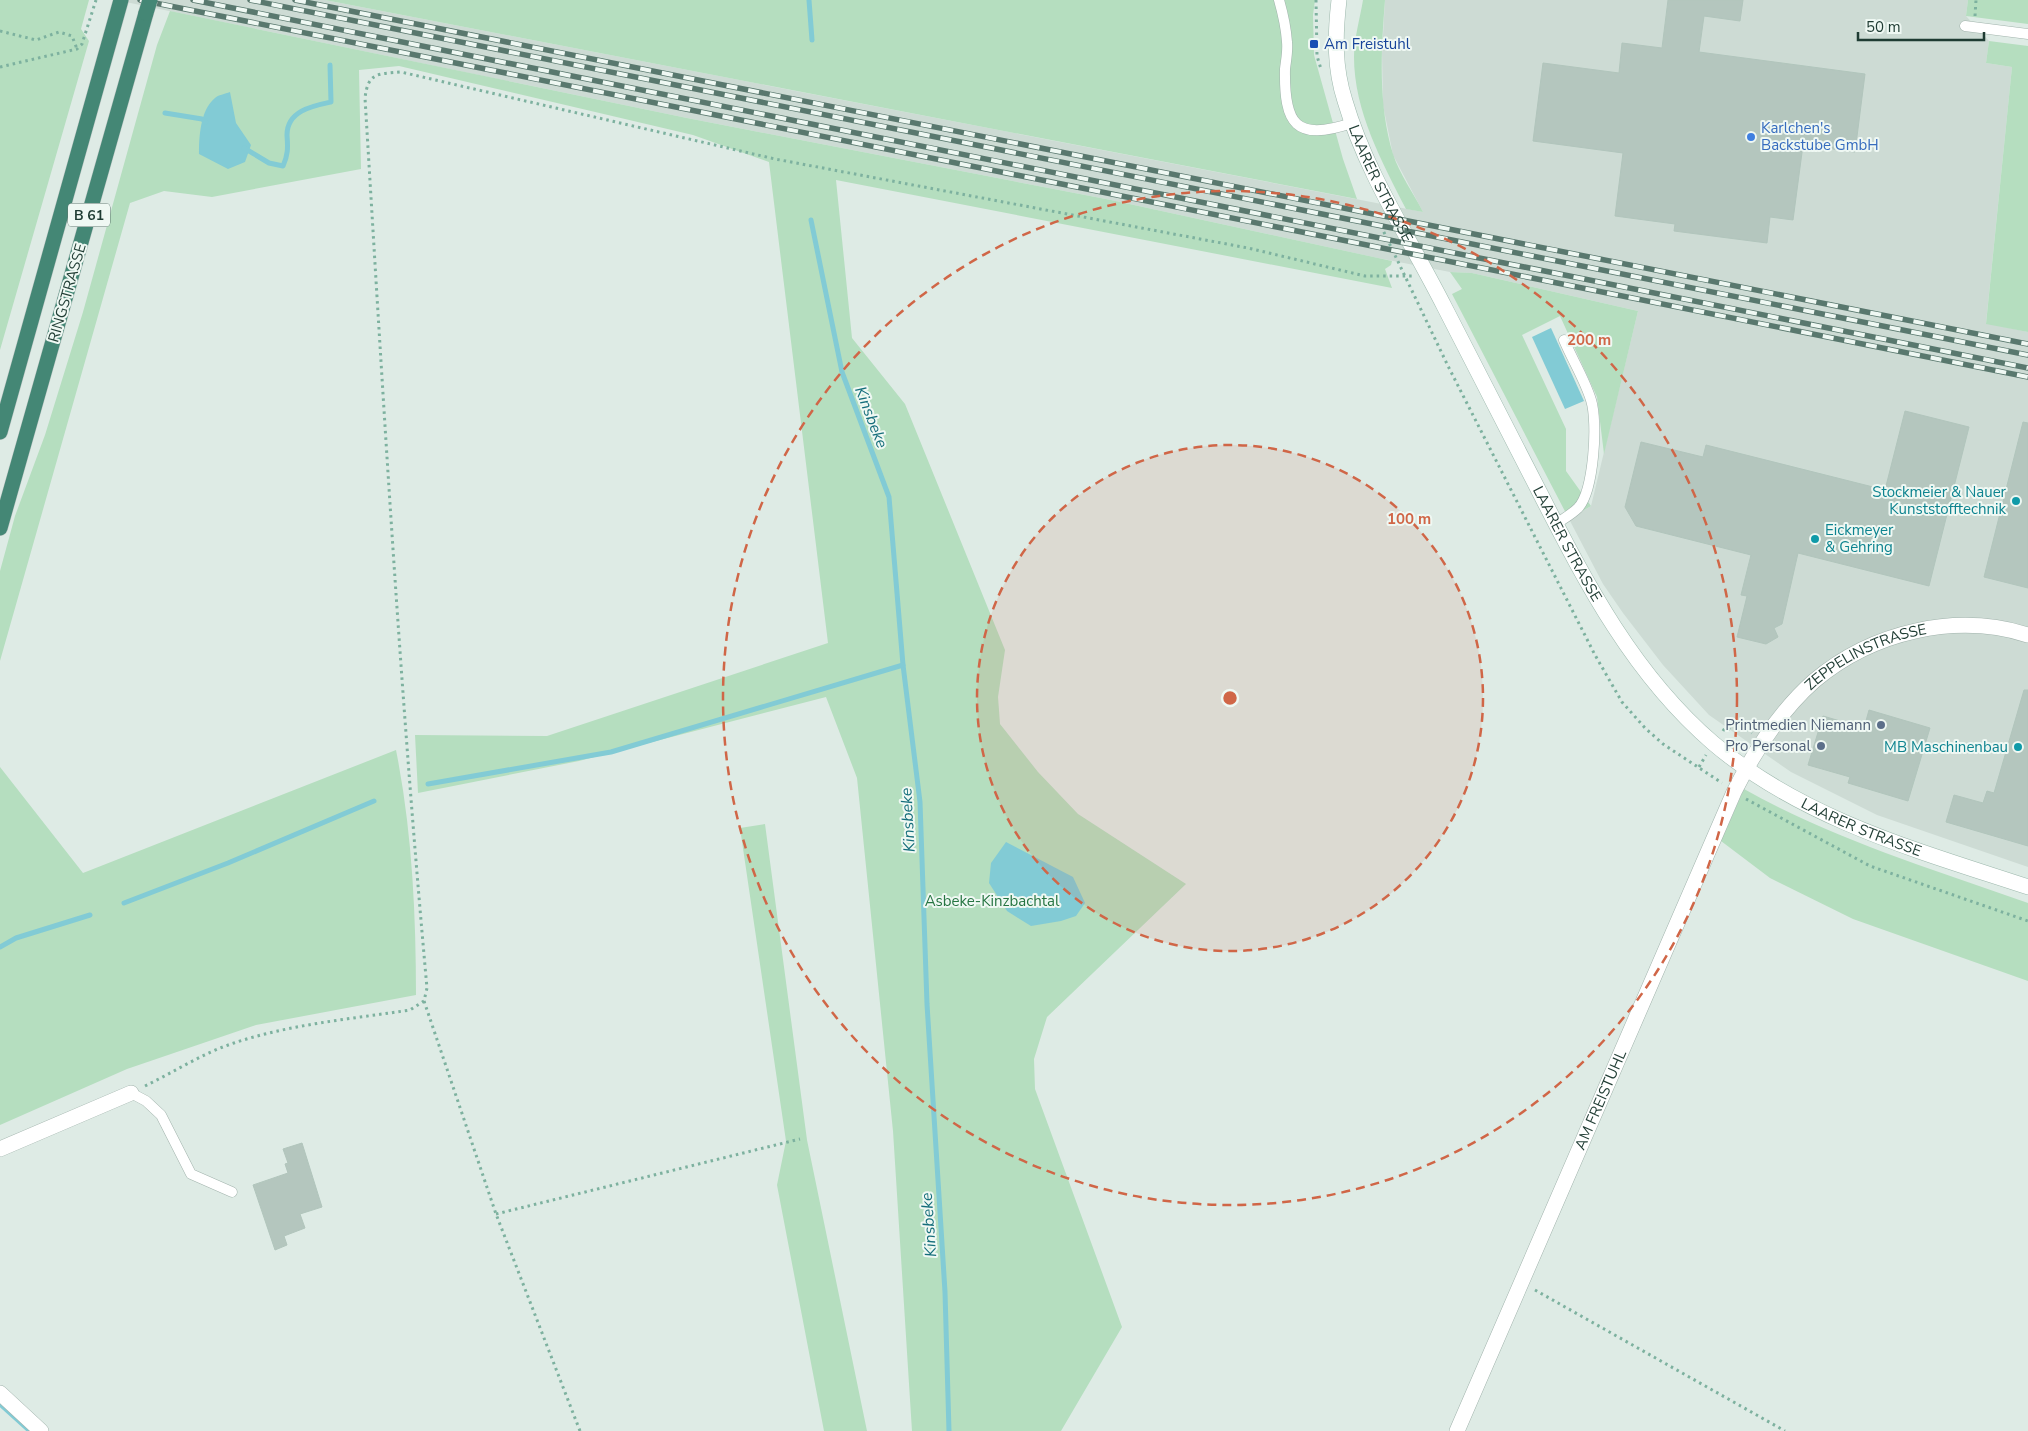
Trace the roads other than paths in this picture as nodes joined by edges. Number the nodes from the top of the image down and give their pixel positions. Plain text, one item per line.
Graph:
1 (1279, 0) edge
2 (1339, 0) edge
3 (119, 2) edge
4 (148, 7) edge
5 (1965, 26) dead end
6 (2028, 34) edge
7 (1352, 123) junction
8 (1564, 340) dead end
9 (0, 432) edge
10 (1556, 524) junction
11 (0, 528) edge
12 (2028, 635) edge
13 (1746, 768) junction
14 (2028, 887) edge
15 (131, 1093) joint
16 (0, 1149) edge
17 (232, 1192) dead end
18 (0, 1393) edge
19 (41, 1431) edge
20 (1457, 1431) edge

1 - 7 lane
2 - 7 street, LAARER STRASSE
3 - 9 highway, RINGSTRASSE / B 61
4 - 11 highway, RINGSTRASSE / B 61
5 - 6 lane
7 - 10 street, LAARER STRASSE
8 - 10 lane
10 - 13 street, LAARER STRASSE
12 - 13 street, ZEPPELINSTRASSE
13 - 14 street, LAARER STRASSE
13 - 20 street, AM FREISTUHL
15 - 16 street
15 - 17 lane
18 - 19 street

